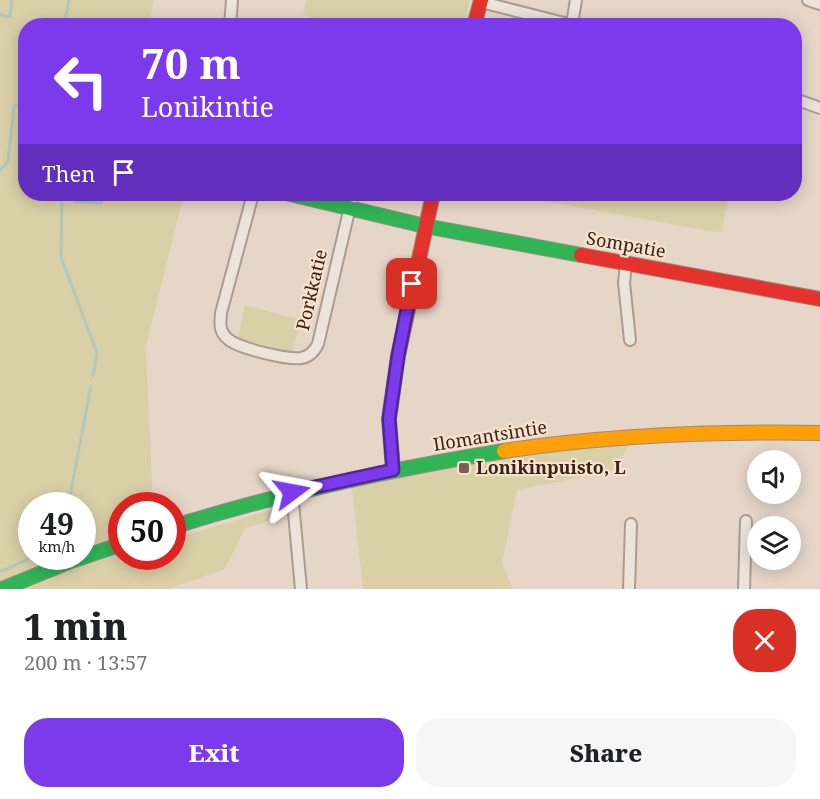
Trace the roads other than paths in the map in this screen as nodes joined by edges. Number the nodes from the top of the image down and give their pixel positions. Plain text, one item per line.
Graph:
1 (232, 0) edge
2 (576, 0) edge
3 (808, 0) edge
4 (481, 1) edge
5 (820, 4) edge
6 (231, 18) edge
7 (476, 18) edge
8 (547, 18) edge
9 (575, 18) edge
10 (802, 102) edge
11 (820, 108) edge
12 (251, 201) edge
13 (320, 201) edge
14 (352, 201) edge
15 (431, 201) edge
16 (350, 208) junction
17 (425, 226) junction
18 (626, 263) junction
19 (820, 299) edge
20 (630, 340) dead end
21 (820, 433) edge
22 (393, 470) junction
23 (292, 492) junction
24 (746, 521) dead end
25 (186, 522) edge
26 (631, 524) dead end
27 (108, 548) edge
28 (2, 589) edge
29 (301, 589) edge
30 (629, 589) edge
31 (744, 589) edge

1 - 6 street
2 - 9 street
3 - 5 street
4 - 7 street
4 - 8 street
10 - 11 street
12 - 16 street, Porkkatie
13 - 16 street
14 - 16 street
15 - 17 street
16 - 17 street
17 - 18 street, Sompatie
17 - 22 street
18 - 19 street, Sompatie
18 - 20 street
21 - 22 street, Ilomantsintie
22 - 23 street, Ilomantsintie
23 - 25 street, Ilomantsintie
23 - 29 street
24 - 31 street
26 - 30 street
27 - 28 street

